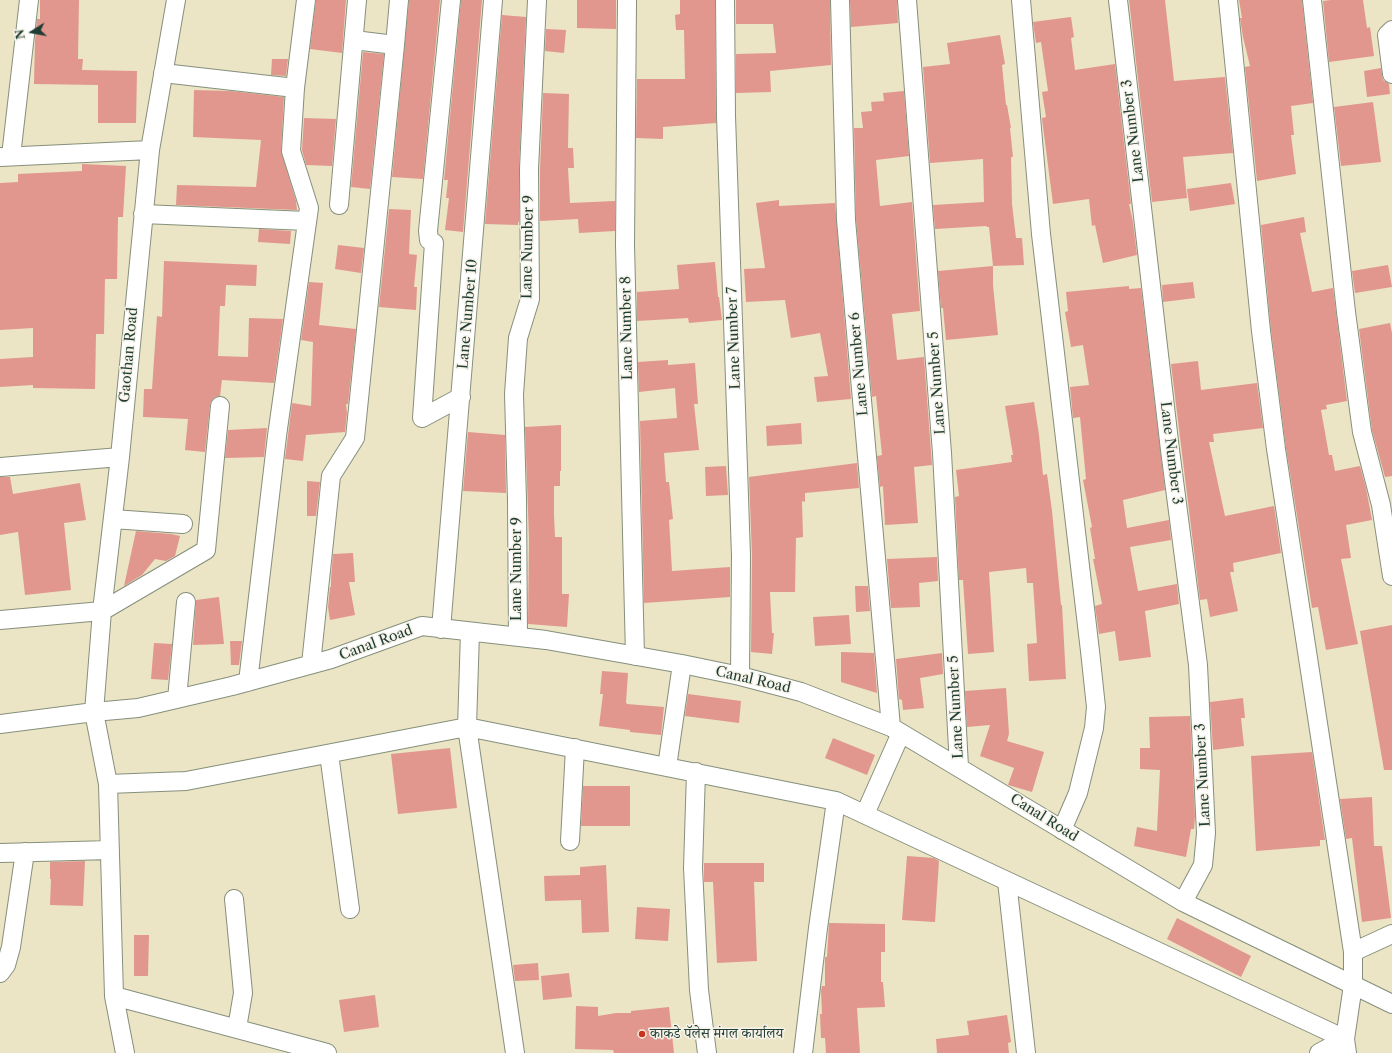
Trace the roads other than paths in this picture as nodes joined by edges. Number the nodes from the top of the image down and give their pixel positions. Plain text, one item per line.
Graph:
1 (29, 0) edge
2 (176, 0) edge
3 (306, 0) edge
4 (358, 0) edge
5 (399, 0) edge
6 (451, 0) edge
7 (493, 0) edge
8 (537, 0) edge
9 (627, 0) edge
10 (725, 0) edge
11 (840, 0) edge
12 (907, 0) edge
13 (1021, 0) edge
14 (1118, 0) edge
15 (1228, 0) edge
16 (1312, 0) edge
17 (1392, 30) edge
18 (354, 40) junction
19 (395, 45) junction
20 (163, 73) junction
21 (1392, 74) edge
22 (296, 88) junction
23 (150, 150) junction
24 (5, 157) edge
25 (340, 205) dead end
26 (143, 214) junction
27 (307, 221) junction
28 (461, 397) junction
29 (220, 406) dead end
30 (120, 457) junction
31 (0, 468) edge
32 (1386, 501) edge
33 (113, 519) junction
34 (184, 524) dead end
35 (1392, 576) edge
36 (186, 602) dead end
37 (102, 611) junction
38 (0, 620) edge
39 (442, 629) junction
40 (470, 632) junction
41 (518, 637) junction
42 (635, 656) junction
43 (311, 664) junction
44 (682, 664) junction
45 (740, 676) junction
46 (248, 682) junction
47 (177, 699) junction
48 (94, 712) junction
49 (0, 724) edge
50 (467, 727) junction
51 (896, 730) junction
52 (575, 748) junction
53 (329, 754) junction
54 (667, 767) junction
55 (959, 767) junction
56 (696, 772) junction
57 (108, 784) junction
58 (836, 801) junction
59 (864, 814) junction
60 (1062, 830) junction
61 (570, 841) dead end
62 (110, 850) junction
63 (25, 852) junction
64 (0, 853) edge
65 (1007, 881) junction
66 (234, 900) dead end
67 (1183, 902) junction
68 (350, 909) dead end
69 (1392, 934) edge
70 (1353, 952) junction
71 (2, 967) edge
72 (1353, 985) junction
73 (114, 996) junction
74 (1392, 1004) edge
75 (237, 1028) junction
76 (1346, 1046) edge
77 (125, 1053) edge
78 (327, 1053) edge
79 (515, 1053) edge
80 (707, 1053) edge
81 (804, 1053) edge
82 (1026, 1053) edge
83 (1319, 1053) edge

1 - 24 street
2 - 20 street, Gaothan Road
3 - 22 street
4 - 18 street
5 - 19 street
6 - 28 street
7 - 28 street, Lane Number 10
8 - 41 street, Lane Number 9
9 - 42 street, Lane Number 8
10 - 45 street, Lane Number 7
11 - 51 street, Lane Number 6
12 - 55 street, Lane Number 5
13 - 60 street
14 - 67 street, Lane Number 3
15 - 70 street
16 - 32 street
17 - 21 street
18 - 19 street
18 - 25 street
19 - 43 street
20 - 22 street
20 - 23 street, Gaothan Road
22 - 27 street
23 - 24 street
23 - 26 street, Gaothan Road
26 - 27 street
26 - 30 street, Gaothan Road
27 - 46 street
28 - 39 street, Lane Number 10
29 - 37 street
30 - 31 street
30 - 33 street, Gaothan Road
32 - 35 street
33 - 34 street
33 - 37 street, Gaothan Road
36 - 47 street
37 - 38 street
37 - 48 street, Gaothan Road
39 - 40 street, Canal Road
39 - 43 street, Canal Road
40 - 41 street, Canal Road
40 - 50 street
41 - 42 street, Canal Road
42 - 44 street, Canal Road
43 - 46 street, Canal Road
44 - 45 street, Canal Road
44 - 54 street
45 - 51 street, Canal Road
46 - 47 street, Canal Road
47 - 48 street, Canal Road
48 - 49 street, Canal Road
48 - 57 street, Gaothan Road
50 - 52 street
50 - 53 street
50 - 79 street
51 - 55 street, Canal Road
51 - 59 street
52 - 54 street
52 - 61 street
53 - 57 street
53 - 68 street
54 - 56 street
55 - 60 street, Canal Road
56 - 58 street
56 - 80 street
57 - 62 street, Gaothan Road
58 - 59 street
58 - 81 street
59 - 65 street
60 - 67 street, Canal Road
62 - 63 street
62 - 73 street, Gaothan Road
63 - 64 street
63 - 71 street
65 - 76 street
65 - 82 street
66 - 75 street
67 - 72 street, Canal Road
69 - 70 street
70 - 72 street
72 - 74 street, Canal Road
72 - 76 street
73 - 75 street
73 - 77 street, Gaothan Road
75 - 78 street
76 - 83 street

